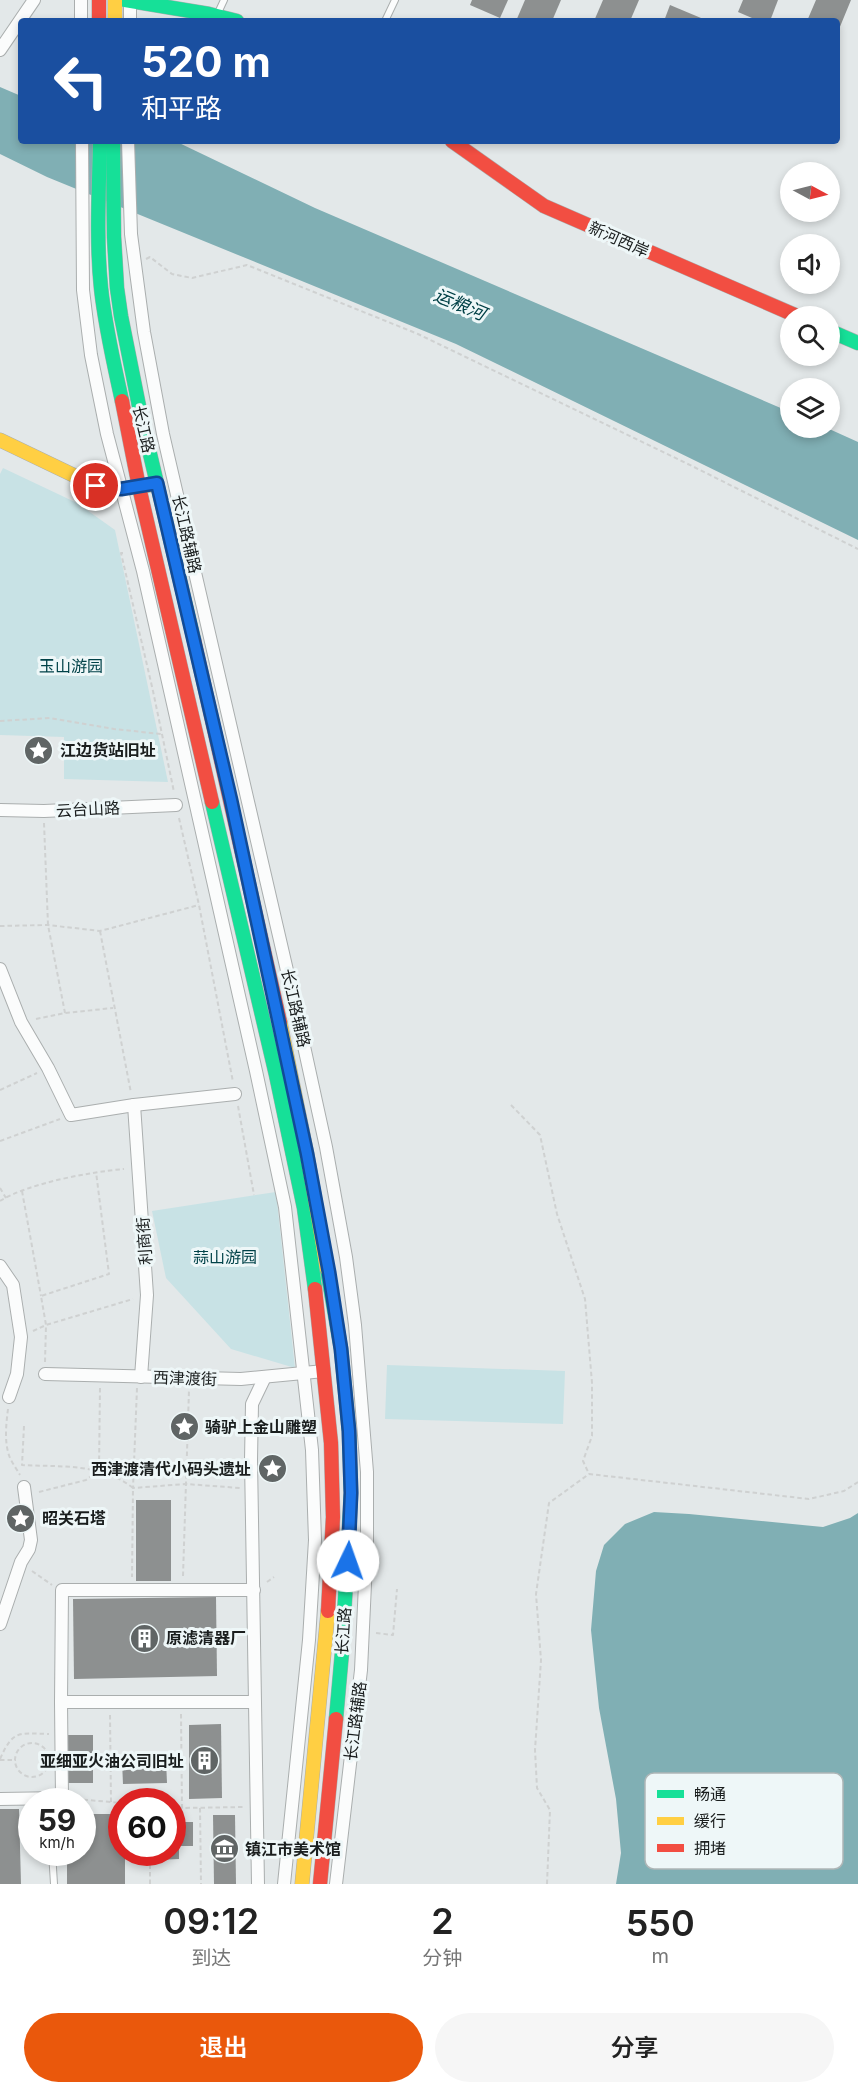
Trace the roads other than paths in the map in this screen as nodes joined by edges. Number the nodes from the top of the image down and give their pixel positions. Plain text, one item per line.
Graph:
1 (34, 0) edge
2 (81, 0) edge
3 (99, 0) edge
4 (115, 0) edge
5 (125, 0) edge
6 (130, 0) edge
7 (224, 0) edge
8 (395, 0) edge
9 (217, 16) junction
10 (22, 18) edge
11 (81, 18) edge
12 (99, 18) edge
13 (115, 18) edge
14 (130, 18) edge
15 (225, 18) edge
16 (386, 18) edge
17 (18, 24) edge
18 (0, 50) edge
19 (82, 144) edge
20 (100, 144) edge
21 (113, 144) edge
22 (128, 144) edge
23 (456, 144) edge
24 (780, 309) edge
25 (840, 335) edge
26 (858, 343) edge
27 (0, 440) edge
28 (157, 483) junction
29 (139, 487) junction
30 (121, 489) junction
31 (177, 805) road end
32 (0, 810) edge
33 (0, 969) edge
34 (236, 1094) road end
35 (134, 1105) junction
36 (0, 1266) edge
37 (324, 1371) junction
38 (304, 1373) junction
39 (45, 1374) road end
40 (141, 1377) junction
41 (265, 1377) junction
42 (9, 1397) road end
43 (25, 1493) road end
44 (254, 1590) junction
45 (0, 1624) edge
46 (61, 1702) junction
47 (254, 1702) junction
48 (0, 1799) edge
49 (53, 1866) edge
50 (54, 1884) edge
51 (258, 1884) edge
52 (285, 1884) edge
53 (302, 1884) edge
54 (320, 1884) edge
55 (336, 1884) edge

1 - 10 street
2 - 11 street
3 - 12 main road
4 - 13 main road
5 - 6 main road
6 - 9 main road
6 - 14 street
7 - 9 lane
8 - 16 lane
9 - 15 main road
17 - 18 street
19 - 30 street
20 - 29 main road, 长江路
21 - 28 main road, 长江路
22 - 55 street, 长江路辅路
23 - 24 main road, 新河西岸
25 - 26 main road
27 - 30 main road
28 - 29 main road
28 - 54 main road, 长江路
29 - 30 main road
29 - 37 main road, 长江路
30 - 38 street
31 - 32 street, 云台山路
33 - 35 street
34 - 35 street
35 - 40 street, 利商街
36 - 42 street
37 - 38 street, 西津渡街
37 - 53 main road, 长江路
38 - 41 street, 西津渡街
38 - 52 street
39 - 40 street, 西津渡街
40 - 41 street, 西津渡街
41 - 44 street
43 - 45 street
44 - 46 street
44 - 47 street
46 - 47 street
46 - 48 street
47 - 51 street
49 - 50 lane

